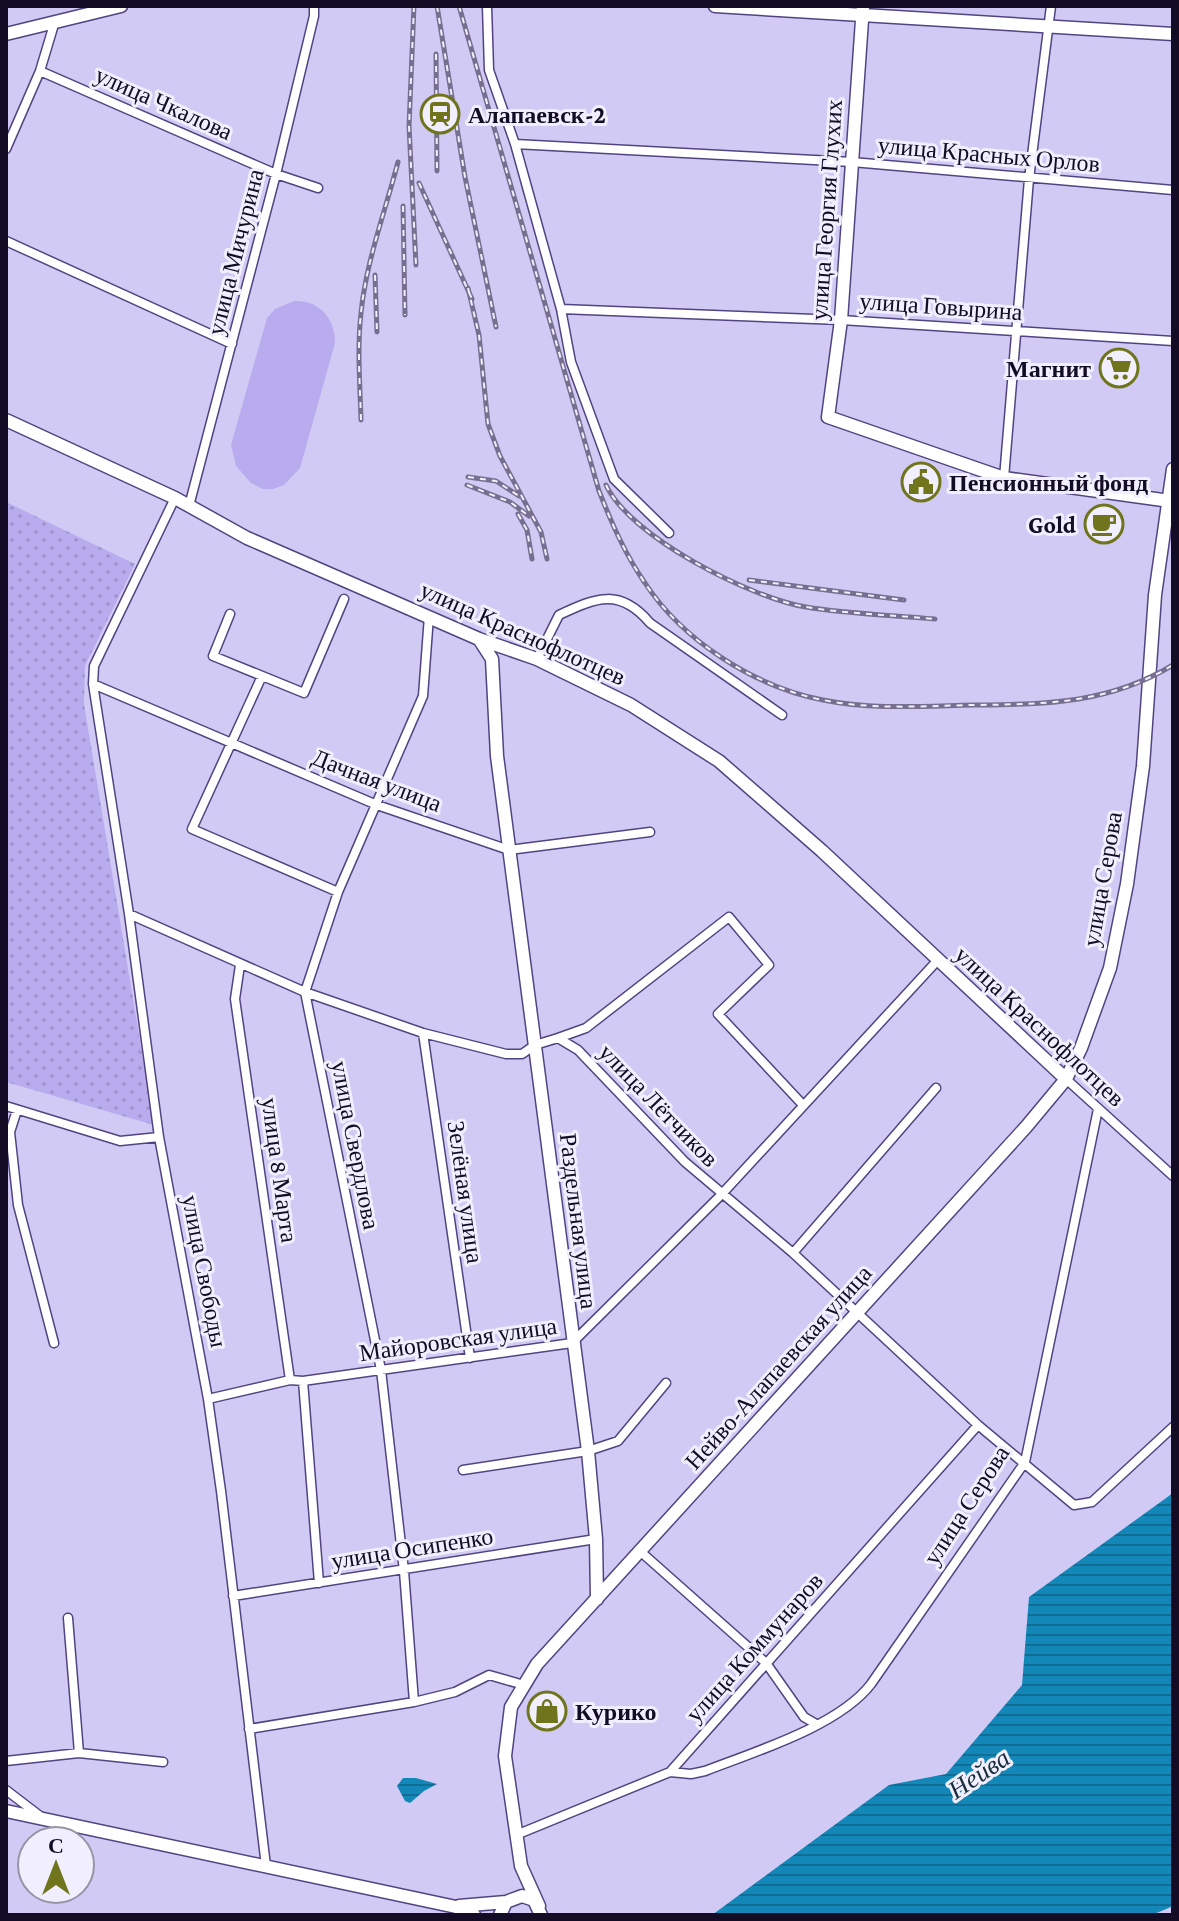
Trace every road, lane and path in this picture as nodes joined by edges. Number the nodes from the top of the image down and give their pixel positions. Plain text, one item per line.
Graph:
1 (121, 6) edge
2 (314, 6) edge
3 (487, 6) edge
4 (715, 6) edge
5 (1051, 6) edge
6 (862, 10) edge
7 (55, 21) junction
8 (1048, 26) junction
9 (6, 34) edge
10 (1173, 34) edge
11 (40, 71) junction
12 (515, 144) junction
13 (6, 149) edge
14 (852, 162) junction
15 (276, 174) junction
16 (1029, 179) junction
17 (318, 188) dead end
18 (1173, 190) edge
19 (6, 241) edge
20 (561, 309) junction
21 (841, 320) junction
22 (1016, 331) junction
23 (1173, 341) edge
24 (232, 344) junction
25 (6, 420) edge
26 (1173, 469) edge
27 (1004, 478) junction
28 (175, 498) junction
29 (1170, 501) junction
30 (189, 506) junction
31 (669, 533) dead end
32 (344, 599) dead end
33 (230, 614) dead end
34 (429, 616) junction
35 (479, 639) junction
36 (537, 659) junction
37 (262, 676) junction
38 (93, 684) junction
39 (782, 715) dead end
40 (231, 742) junction
41 (377, 805) junction
42 (650, 832) dead end
43 (509, 850) junction
44 (338, 892) junction
45 (129, 914) junction
46 (937, 961) junction
47 (240, 965) junction
48 (305, 992) junction
49 (423, 1033) junction
50 (558, 1038) junction
51 (535, 1045) junction
52 (1066, 1079) junction
53 (936, 1088) dead end
54 (803, 1105) junction
55 (6, 1106) edge
56 (1098, 1109) junction
57 (17, 1110) junction
58 (159, 1137) junction
59 (1173, 1176) edge
60 (721, 1195) junction
61 (793, 1253) junction
62 (858, 1312) junction
63 (54, 1343) dead end
64 (572, 1343) junction
65 (470, 1358) junction
66 (381, 1370) junction
67 (290, 1380) junction
68 (303, 1381) junction
69 (666, 1383) dead end
70 (208, 1399) junction
71 (978, 1425) junction
72 (1173, 1427) edge
73 (588, 1451) junction
74 (1025, 1462) junction
75 (463, 1470) dead end
76 (596, 1539) junction
77 (641, 1552) dead end
78 (404, 1571) junction
79 (319, 1583) junction
80 (233, 1596) junction
81 (597, 1599) junction
82 (68, 1618) dead end
83 (766, 1663) junction
84 (524, 1685) junction
85 (414, 1702) junction
86 (816, 1724) junction
87 (249, 1729) junction
88 (79, 1753) junction
89 (6, 1761) edge
90 (163, 1762) dead end
91 (670, 1772) junction
92 (6, 1790) edge
93 (6, 1811) edge
94 (44, 1819) junction
95 (516, 1835) junction
96 (266, 1866) junction
97 (521, 1866) junction
98 (508, 1900) junction
99 (456, 1907) junction
100 (540, 1911) edge
101 (474, 1915) edge
102 (500, 1915) edge

1 - 7 street
2 - 15 street, улица Мичурина
3 - 12 street
4 - 6 street
5 - 8 street
6 - 8 street
6 - 14 street, улица Георгия Глухих
7 - 9 street
7 - 11 street
8 - 10 street
8 - 16 street
11 - 13 street
11 - 15 street, улица Чкалова
12 - 14 street, улица Красных Орлов
12 - 20 street
14 - 16 street, улица Красных Орлов
14 - 21 street, улица Георгия Глухих
15 - 17 street, улица Чкалова
15 - 24 street, улица Мичурина
16 - 18 street, улица Красных Орлов
16 - 22 street
19 - 24 street
20 - 21 street, улица Говырина
20 - 31 street
21 - 22 street, улица Говырина
21 - 27 street, улица Георгия Глухих
22 - 23 street, улица Говырина
22 - 27 street
24 - 30 street, улица Мичурина
25 - 28 street, улица Краснофлотцев
26 - 29 street, улица Серова
27 - 29 street
28 - 30 street, улица Краснофлотцев
28 - 38 street
29 - 52 street, улица Серова
30 - 34 street, улица Краснофлотцев
32 - 37 street
33 - 37 street
34 - 35 street, улица Краснофлотцев
34 - 41 street, улица Свердлова
35 - 36 street, улица Краснофлотцев
35 - 43 street, Раздельная улица
36 - 39 street
36 - 46 street, улица Краснофлотцев
37 - 40 street
38 - 40 street, Дачная улица
38 - 45 street, улица Свободы
40 - 41 street, Дачная улица
40 - 44 street
41 - 43 street, Дачная улица
41 - 44 street, улица Свердлова
42 - 43 street
43 - 51 street, Раздельная улица
44 - 48 street, улица Свердлова
45 - 47 street
45 - 58 street, улица Свободы
46 - 52 street, улица Краснофлотцев
46 - 54 street, Майоровская улица
47 - 48 street
47 - 67 street, улица 8 Марта
48 - 49 street
48 - 66 street, улица Свердлова
49 - 51 street
49 - 65 street, Зелёная улица
50 - 51 street
50 - 54 street
50 - 60 street, улица Лётчиков
51 - 64 street, Раздельная улица
52 - 56 street, улица Краснофлотцев
52 - 62 street, Нейво-Алапаевская улица
53 - 61 street
54 - 60 street, Майоровская улица
55 - 57 street
56 - 59 street, улица Краснофлотцев
56 - 74 street, улица Серова
57 - 58 street
57 - 63 street
58 - 70 street, улица Свободы
60 - 61 street, улица Лётчиков
60 - 64 street, Майоровская улица
61 - 62 street, улица Лётчиков
62 - 71 street, улица Лётчиков
62 - 81 street, Нейво-Алапаевская улица
64 - 65 street, Майоровская улица
64 - 73 street, Раздельная улица
65 - 66 street, Майоровская улица
66 - 68 street, Майоровская улица
66 - 78 street, улица Свердлова
67 - 68 street, Майоровская улица
67 - 70 street, Майоровская улица
68 - 79 street
69 - 73 street
70 - 80 street, улица Свободы
71 - 74 street, улица Лётчиков
71 - 83 street, улица Коммунаров
72 - 74 street, улица Лётчиков
73 - 75 street
73 - 76 street, Раздельная улица
74 - 86 street, улица Серова
76 - 78 street, улица Осипенко
76 - 81 street, Раздельная улица
77 - 83 street
78 - 79 street, улица Осипенко
78 - 85 street, улица Свердлова
79 - 80 street, улица Осипенко
80 - 87 street, улица Свободы
81 - 84 street, Нейво-Алапаевская улица
82 - 88 street
83 - 86 street
83 - 91 street, улица Коммунаров
84 - 85 street
84 - 95 street, Нейво-Алапаевская улица
85 - 87 street
86 - 91 street, улица Серова
87 - 96 street, улица Свободы
88 - 89 street
88 - 90 street
91 - 95 street, улица Коммунаров
92 - 94 street
93 - 94 street
94 - 96 street
95 - 97 street, Нейво-Алапаевская улица
96 - 99 street
97 - 98 street
97 - 100 street
98 - 99 street
98 - 100 street
98 - 102 street
99 - 101 street

